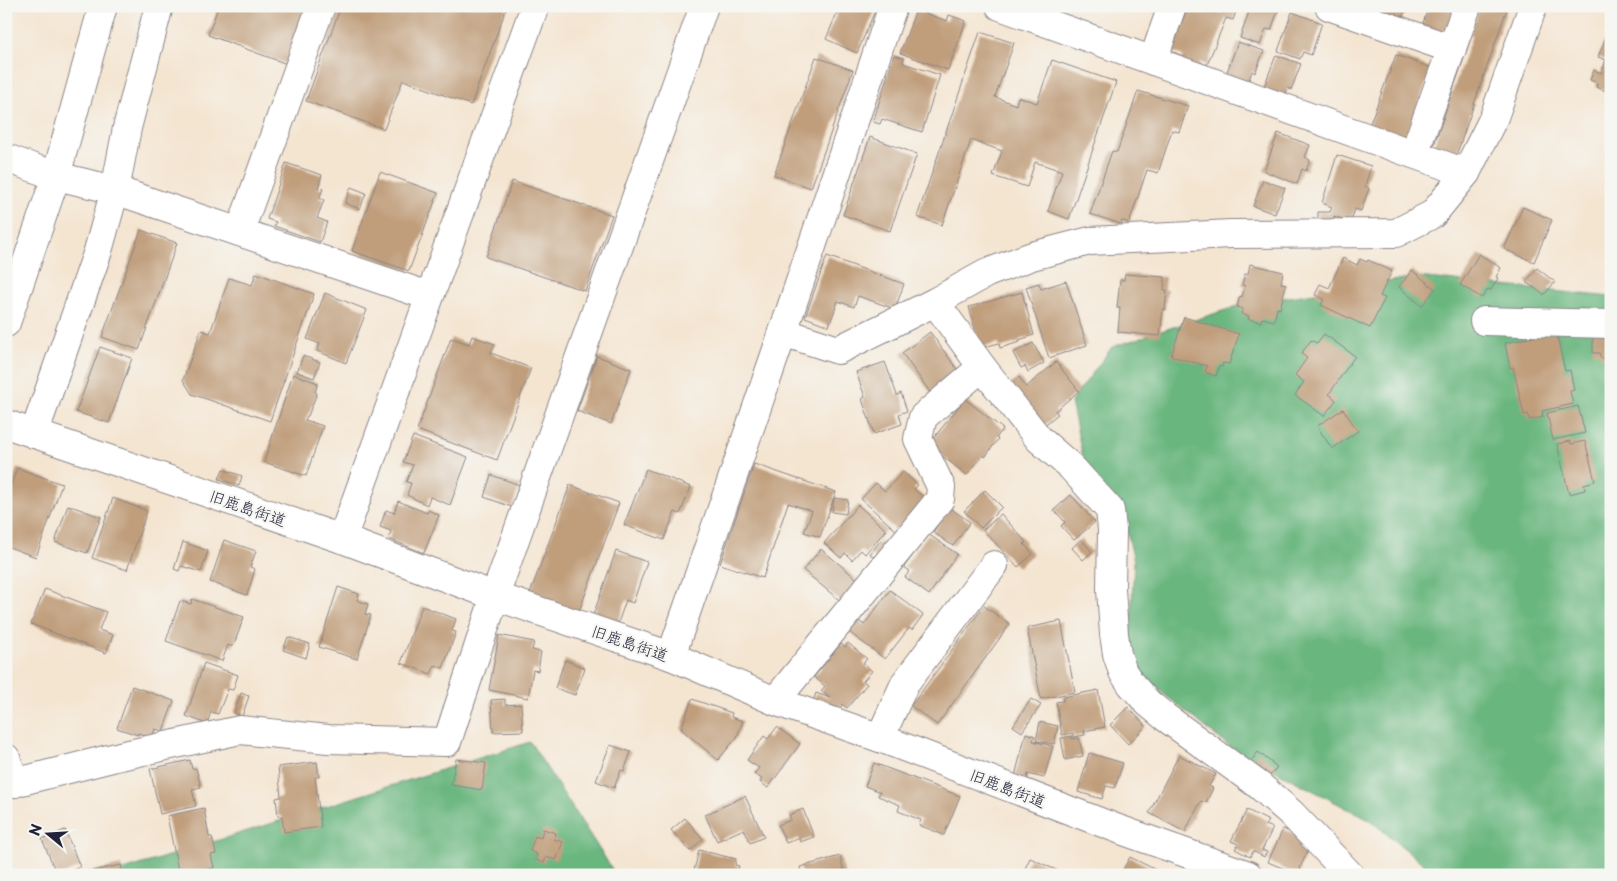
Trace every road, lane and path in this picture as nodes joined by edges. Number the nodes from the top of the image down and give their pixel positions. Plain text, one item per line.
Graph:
1 (103, 6) edge
2 (159, 6) edge
3 (321, 6) edge
4 (535, 6) edge
5 (704, 6) edge
6 (893, 6) edge
7 (1000, 6) edge
8 (1172, 6) edge
9 (1329, 6) edge
10 (1467, 6) edge
11 (1533, 6) edge
12 (1032, 12) edge
13 (1452, 49) junction
14 (1153, 61) junction
15 (1414, 154) junction
16 (6, 158) edge
17 (1466, 173) junction
18 (56, 176) junction
19 (115, 190) junction
20 (240, 231) junction
21 (429, 296) junction
22 (935, 302) junction
23 (1484, 322) dead end
24 (6, 323) edge
25 (1611, 324) edge
26 (783, 332) junction
27 (982, 367) junction
28 (6, 424) edge
29 (34, 434) junction
30 (342, 539) junction
31 (994, 564) dead end
32 (495, 596) junction
33 (671, 656) junction
34 (775, 701) junction
35 (880, 738) junction
36 (9, 775) edge
37 (1248, 875) edge
38 (1350, 875) edge

1 - 18 street
2 - 19 street
3 - 20 street
4 - 21 street
5 - 32 street
6 - 26 street
7 - 12 street
8 - 14 street
9 - 13 street
10 - 13 street
11 - 17 street
12 - 14 street
13 - 15 street
14 - 15 street
15 - 17 street
16 - 18 street
17 - 22 street
18 - 19 street
18 - 24 street
19 - 20 street
19 - 29 street
20 - 21 street
21 - 30 street
22 - 26 street
22 - 27 street
23 - 25 street
26 - 33 street
27 - 34 street
27 - 38 street
28 - 29 street, 旧鹿島街道
29 - 30 street, 旧鹿島街道
30 - 32 street, 旧鹿島街道
31 - 35 street
32 - 33 street, 旧鹿島街道
32 - 36 street
33 - 34 street, 旧鹿島街道
34 - 35 street, 旧鹿島街道
35 - 37 street, 旧鹿島街道

